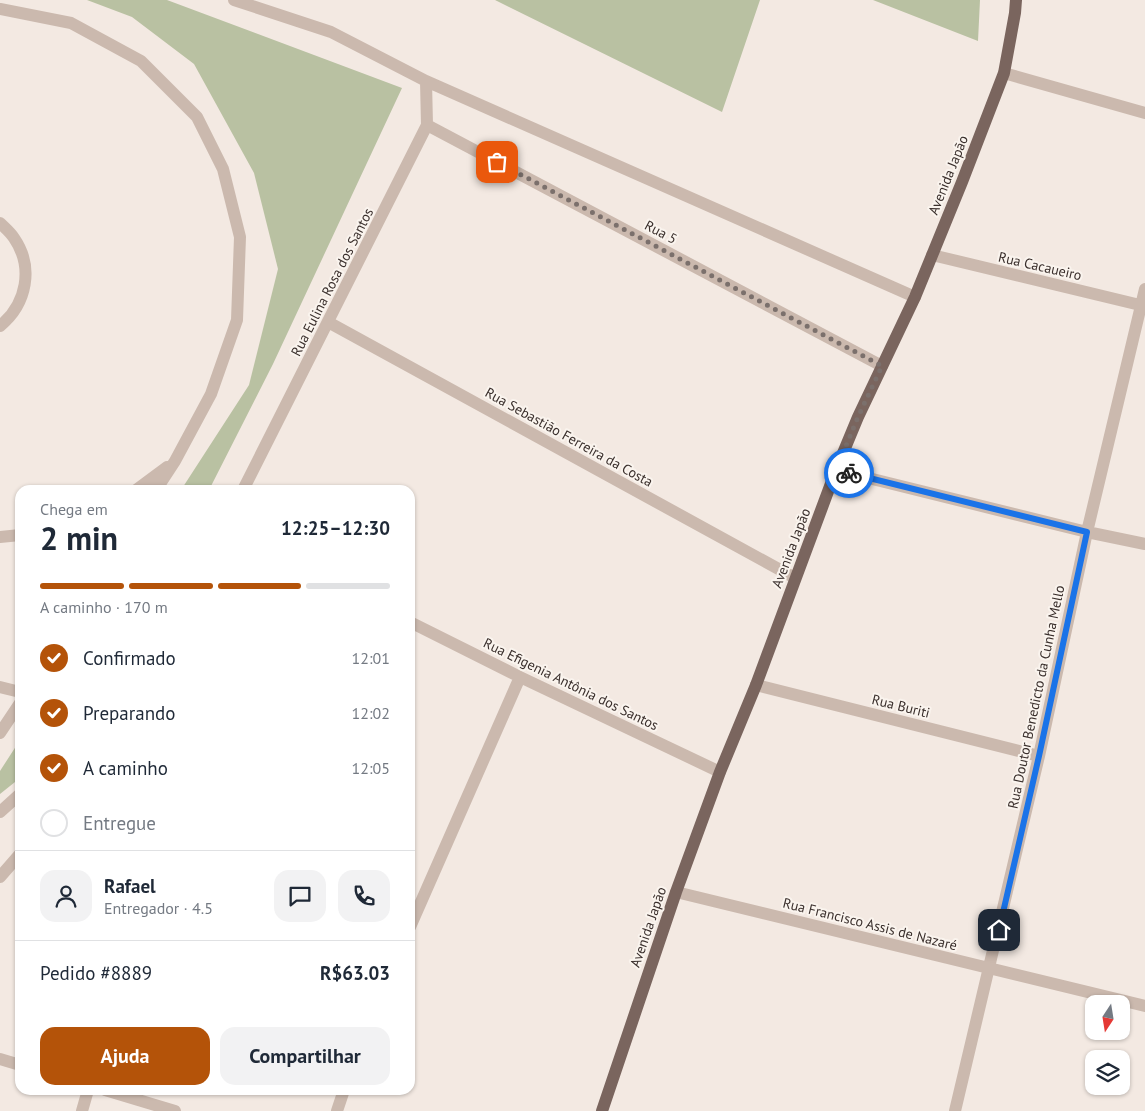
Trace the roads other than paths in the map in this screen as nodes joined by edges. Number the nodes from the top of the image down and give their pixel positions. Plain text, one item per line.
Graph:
1 (234, 0) edge
2 (1016, 0) edge
3 (0, 9) edge
4 (1004, 73) junction
5 (426, 82) junction
6 (1145, 113) edge
7 (427, 125) junction
8 (0, 223) edge
9 (932, 255) junction
10 (1145, 289) edge
11 (916, 297) junction
12 (1140, 305) junction
13 (328, 322) junction
14 (0, 326) edge
15 (882, 366) junction
16 (175, 461) junction
17 (836, 470) junction
18 (143, 485) edge
19 (159, 485) edge
20 (246, 485) edge
21 (1087, 532) junction
22 (15, 536) edge
23 (0, 537) edge
24 (1145, 544) edge
25 (795, 578) junction
26 (415, 624) edge
27 (520, 677) junction
28 (756, 684) junction
29 (0, 687) edge
30 (15, 691) edge
31 (15, 710) edge
32 (0, 733) edge
33 (1039, 756) junction
34 (720, 772) junction
35 (15, 798) edge
36 (0, 812) edge
37 (15, 860) edge
38 (0, 877) edge
39 (676, 892) junction
40 (415, 903) edge
41 (990, 968) junction
42 (1145, 1006) edge
43 (0, 1059) edge
44 (15, 1064) edge
45 (87, 1095) edge
46 (122, 1095) edge
47 (342, 1095) edge
48 (82, 1111) edge
49 (175, 1111) edge
50 (337, 1111) edge
51 (602, 1111) edge
52 (955, 1111) edge

1 - 5 street
2 - 4 main road, Avenida Japão
3 - 16 street
4 - 6 street
4 - 9 main road, Avenida Japão
5 - 7 street, Rua Eulina Rosa dos Santos
5 - 11 street
7 - 13 street, Rua Eulina Rosa dos Santos
7 - 15 street, Rua 5
8 - 14 street
9 - 11 main road, Avenida Japão
9 - 12 street, Rua Cacaueiro
10 - 12 street, Rua Doutor Benedicto da Cunha Mello
11 - 15 main road, Avenida Japão
12 - 21 street, Rua Doutor Benedicto da Cunha Mello
13 - 20 street, Rua Eulina Rosa dos Santos
13 - 25 street, Rua Sebastião Ferreira da Costa
15 - 17 main road, Avenida Japão
16 - 18 street
16 - 19 street
17 - 21 street
17 - 25 main road, Avenida Japão
21 - 24 street
21 - 33 street, Rua Doutor Benedicto da Cunha Mello
22 - 23 street
25 - 28 main road, Avenida Japão
26 - 27 street, Rua Efigenia Antônia dos Santos
27 - 34 street, Rua Efigenia Antônia dos Santos
27 - 40 street
28 - 33 street, Rua Buriti
28 - 34 main road, Avenida Japão
29 - 30 street
31 - 32 street
33 - 41 street, Rua Doutor Benedicto da Cunha Mello
34 - 39 main road, Avenida Japão
35 - 36 street
37 - 38 street
39 - 41 street, Rua Francisco Assis de Nazaré
39 - 51 main road, Avenida Japão
41 - 42 street, Rua Francisco Assis de Nazaré
41 - 52 street, Rua Doutor Benedicto da Cunha Mello
43 - 44 street
45 - 48 street
46 - 49 street
47 - 50 street

